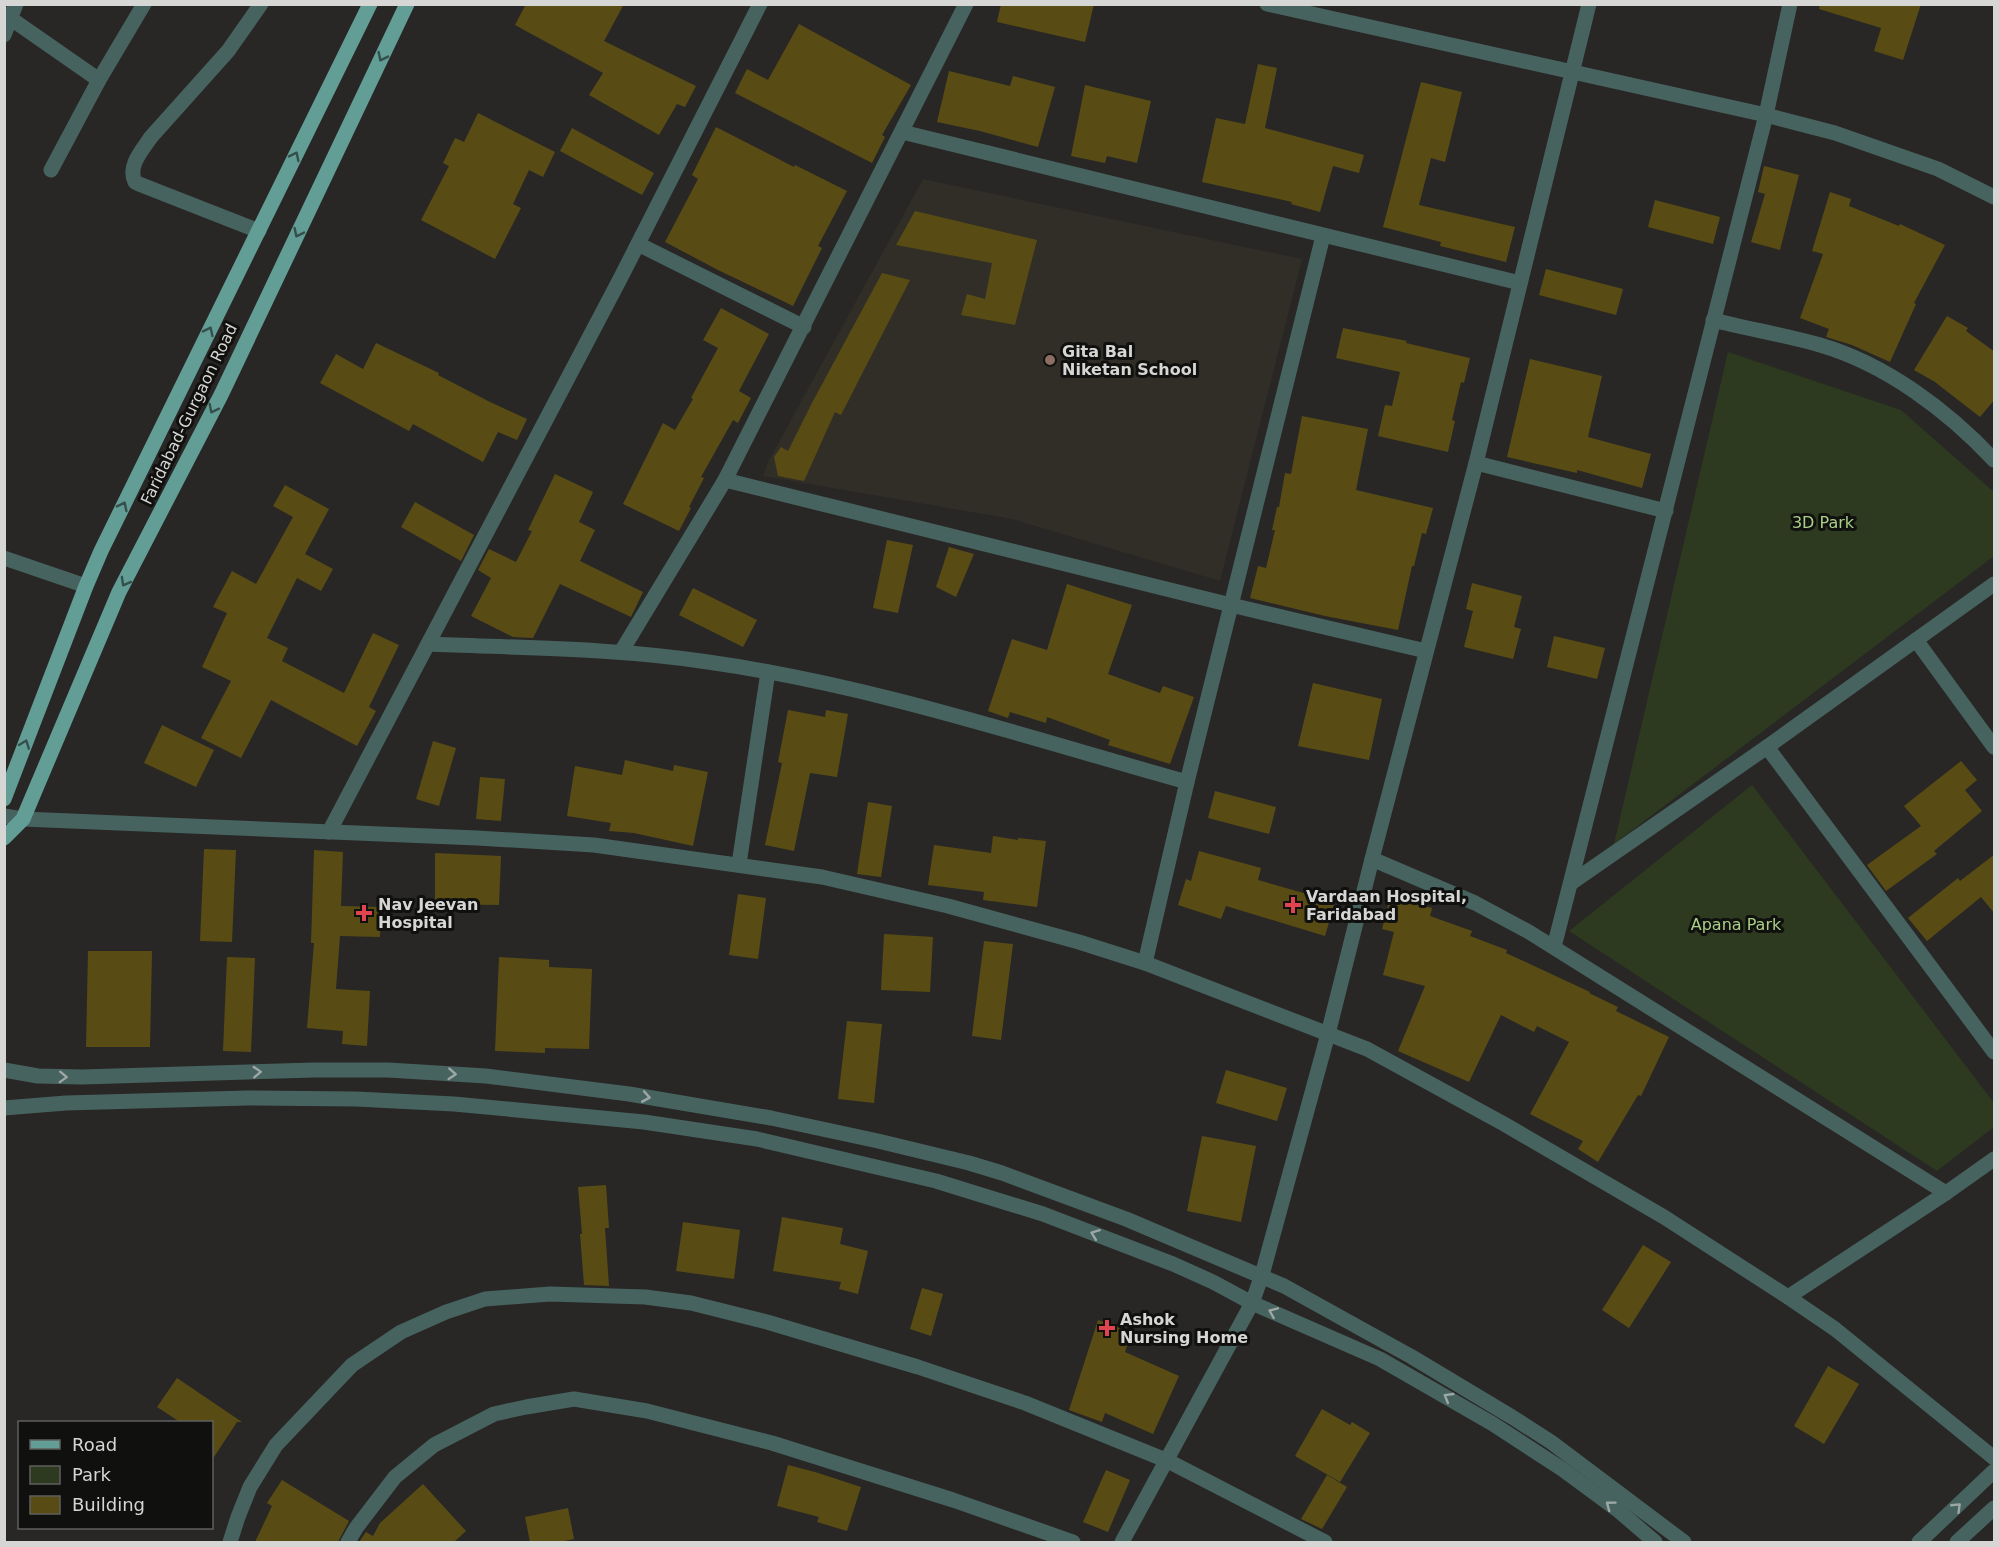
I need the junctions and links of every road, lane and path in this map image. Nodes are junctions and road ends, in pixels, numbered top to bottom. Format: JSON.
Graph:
{"nodes":[{"id":1,"x":144,"y":4,"type":"edge"},
{"id":2,"x":261,"y":4,"type":"edge"},
{"id":3,"x":370,"y":4,"type":"edge"},
{"id":4,"x":407,"y":4,"type":"edge"},
{"id":5,"x":760,"y":4,"type":"edge"},
{"id":6,"x":966,"y":4,"type":"edge"},
{"id":7,"x":1267,"y":4,"type":"edge"},
{"id":8,"x":1589,"y":4,"type":"edge"},
{"id":9,"x":1790,"y":4,"type":"edge"},
{"id":10,"x":1287,"y":7,"type":"edge"},
{"id":11,"x":10,"y":12,"type":"edge"},
{"id":12,"x":4,"y":35,"type":"edge"},
{"id":13,"x":1572,"y":73,"type":"junction"},
{"id":14,"x":99,"y":80,"type":"junction"},
{"id":15,"x":1766,"y":115,"type":"junction"},
{"id":16,"x":902,"y":132,"type":"junction"},
{"id":17,"x":51,"y":170,"type":"dead end"},
{"id":18,"x":1995,"y":197,"type":"edge"},
{"id":19,"x":259,"y":231,"type":"junction"},
{"id":20,"x":1323,"y":236,"type":"junction"},
{"id":21,"x":638,"y":244,"type":"junction"},
{"id":22,"x":1520,"y":283,"type":"junction"},
{"id":23,"x":1713,"y":320,"type":"junction"},
{"id":24,"x":804,"y":327,"type":"junction"},
{"id":25,"x":1995,"y":460,"type":"edge"},
{"id":26,"x":1476,"y":463,"type":"junction"},
{"id":27,"x":725,"y":480,"type":"junction"},
{"id":28,"x":1666,"y":511,"type":"junction"},
{"id":29,"x":4,"y":558,"type":"edge"},
{"id":30,"x":1995,"y":584,"type":"edge"},
{"id":31,"x":86,"y":586,"type":"junction"},
{"id":32,"x":1231,"y":605,"type":"junction"},
{"id":33,"x":1917,"y":640,"type":"junction"},
{"id":34,"x":428,"y":644,"type":"junction"},
{"id":35,"x":1426,"y":651,"type":"junction"},
{"id":36,"x":621,"y":652,"type":"junction"},
{"id":37,"x":768,"y":672,"type":"junction"},
{"id":38,"x":1767,"y":747,"type":"junction"},
{"id":39,"x":1995,"y":747,"type":"edge"},
{"id":40,"x":1187,"y":782,"type":"junction"},
{"id":41,"x":4,"y":799,"type":"edge"},
{"id":42,"x":4,"y":816,"type":"edge"},
{"id":43,"x":23,"y":819,"type":"junction"},
{"id":44,"x":329,"y":832,"type":"junction"},
{"id":45,"x":4,"y":838,"type":"edge"},
{"id":46,"x":1372,"y":859,"type":"junction"},
{"id":47,"x":739,"y":864,"type":"junction"},
{"id":48,"x":1571,"y":884,"type":"junction"},
{"id":49,"x":1554,"y":947,"type":"junction"},
{"id":50,"x":1145,"y":963,"type":"junction"},
{"id":51,"x":1328,"y":1034,"type":"junction"},
{"id":52,"x":1995,"y":1052,"type":"edge"},
{"id":53,"x":4,"y":1070,"type":"edge"},
{"id":54,"x":4,"y":1108,"type":"edge"},
{"id":55,"x":1995,"y":1159,"type":"edge"},
{"id":56,"x":1946,"y":1193,"type":"junction"},
{"id":57,"x":1262,"y":1275,"type":"junction"},
{"id":58,"x":1788,"y":1297,"type":"junction"},
{"id":59,"x":1252,"y":1303,"type":"junction"},
{"id":60,"x":1995,"y":1458,"type":"edge"},
{"id":61,"x":1168,"y":1461,"type":"junction"},
{"id":62,"x":1995,"y":1471,"type":"edge"},
{"id":63,"x":1995,"y":1508,"type":"edge"},
{"id":64,"x":230,"y":1542,"type":"edge"},
{"id":65,"x":348,"y":1542,"type":"edge"},
{"id":66,"x":1072,"y":1542,"type":"edge"},
{"id":67,"x":1122,"y":1542,"type":"edge"},
{"id":68,"x":1325,"y":1542,"type":"edge"},
{"id":69,"x":1655,"y":1542,"type":"edge"},
{"id":70,"x":1684,"y":1542,"type":"edge"},
{"id":71,"x":1919,"y":1542,"type":"edge"},
{"id":72,"x":1957,"y":1542,"type":"edge"}],
"edges":[{"from":1,"to":14,"type":"street"},
{"from":2,"to":19,"type":"street"},
{"from":19,"to":3,"type":"main road","name":"Faridabad-Gurgaon Road","one_way":true},
{"from":4,"to":43,"type":"main road","name":"Faridabad-Gurgaon Road","one_way":true},
{"from":5,"to":21,"type":"street"},
{"from":6,"to":16,"type":"street"},
{"from":7,"to":10,"type":"street"},
{"from":8,"to":13,"type":"street"},
{"from":9,"to":15,"type":"street"},
{"from":10,"to":13,"type":"street"},
{"from":11,"to":12,"type":"street"},
{"from":11,"to":14,"type":"street"},
{"from":13,"to":15,"type":"street"},
{"from":13,"to":22,"type":"street"},
{"from":14,"to":17,"type":"street"},
{"from":15,"to":18,"type":"street"},
{"from":15,"to":23,"type":"street"},
{"from":16,"to":20,"type":"street"},
{"from":16,"to":24,"type":"street"},
{"from":31,"to":19,"type":"main road","name":"Faridabad-Gurgaon Road","one_way":true},
{"from":20,"to":22,"type":"street"},
{"from":20,"to":32,"type":"street"},
{"from":21,"to":24,"type":"street"},
{"from":21,"to":34,"type":"street"},
{"from":22,"to":26,"type":"street"},
{"from":23,"to":25,"type":"street"},
{"from":23,"to":28,"type":"street"},
{"from":24,"to":27,"type":"street"},
{"from":26,"to":28,"type":"street"},
{"from":26,"to":35,"type":"street"},
{"from":27,"to":32,"type":"street"},
{"from":27,"to":36,"type":"street"},
{"from":28,"to":48,"type":"street"},
{"from":29,"to":31,"type":"street"},
{"from":30,"to":33,"type":"street"},
{"from":41,"to":31,"type":"main road","name":"Faridabad-Gurgaon Road","one_way":true},
{"from":32,"to":35,"type":"street"},
{"from":32,"to":40,"type":"street"},
{"from":33,"to":38,"type":"street"},
{"from":33,"to":39,"type":"street"},
{"from":34,"to":36,"type":"street"},
{"from":34,"to":44,"type":"street"},
{"from":35,"to":46,"type":"street"},
{"from":36,"to":37,"type":"street"},
{"from":37,"to":40,"type":"street"},
{"from":37,"to":47,"type":"street"},
{"from":38,"to":48,"type":"street"},
{"from":38,"to":52,"type":"street"},
{"from":40,"to":50,"type":"street"},
{"from":42,"to":43,"type":"street"},
{"from":43,"to":44,"type":"street"},
{"from":43,"to":45,"type":"main road","name":"Faridabad-Gurgaon Road"},
{"from":44,"to":47,"type":"street"},
{"from":46,"to":49,"type":"street"},
{"from":46,"to":51,"type":"street"},
{"from":47,"to":50,"type":"street"},
{"from":48,"to":49,"type":"street"},
{"from":49,"to":56,"type":"street"},
{"from":50,"to":51,"type":"street"},
{"from":51,"to":57,"type":"street"},
{"from":51,"to":58,"type":"street"},
{"from":53,"to":57,"type":"street","one_way":true},
{"from":59,"to":54,"type":"street","one_way":true},
{"from":55,"to":56,"type":"street"},
{"from":56,"to":58,"type":"street"},
{"from":57,"to":59,"type":"street"},
{"from":57,"to":70,"type":"street"},
{"from":58,"to":60,"type":"street"},
{"from":59,"to":61,"type":"street"},
{"from":69,"to":59,"type":"street","one_way":true},
{"from":61,"to":64,"type":"street"},
{"from":61,"to":67,"type":"street"},
{"from":61,"to":68,"type":"street"},
{"from":71,"to":62,"type":"street","one_way":true},
{"from":63,"to":72,"type":"street"},
{"from":65,"to":66,"type":"street"}]}
